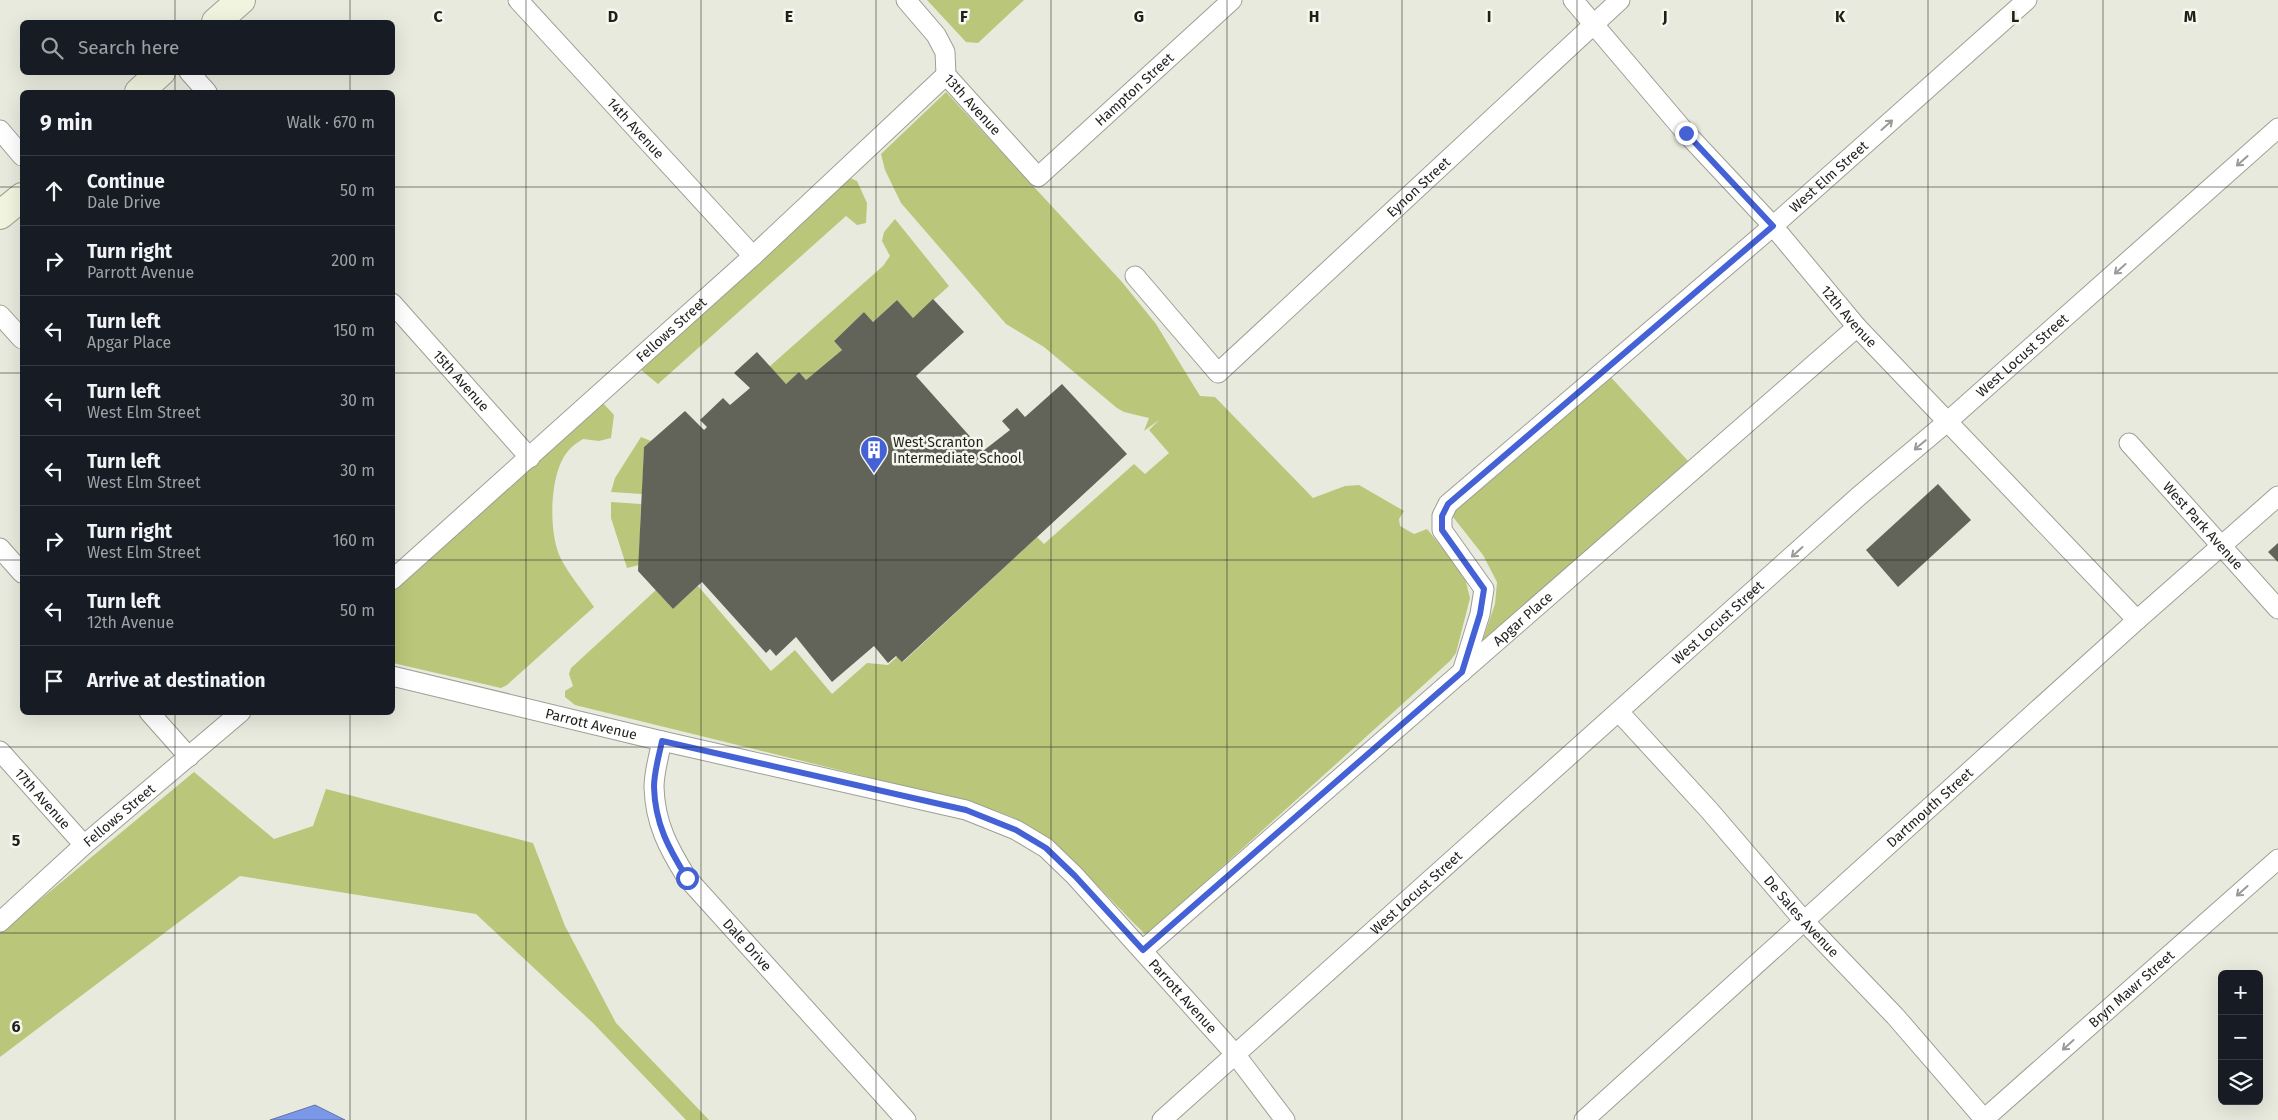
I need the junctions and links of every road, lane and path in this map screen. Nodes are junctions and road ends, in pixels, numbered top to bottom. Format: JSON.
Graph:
{"nodes":[{"id":1,"x":241,"y":0,"type":"edge"},
{"id":2,"x":518,"y":0,"type":"edge"},
{"id":3,"x":906,"y":0,"type":"edge"},
{"id":4,"x":1232,"y":0,"type":"edge"},
{"id":5,"x":1573,"y":0,"type":"edge"},
{"id":6,"x":1620,"y":0,"type":"edge"},
{"id":7,"x":2028,"y":0,"type":"edge"},
{"id":8,"x":218,"y":20,"type":"edge"},
{"id":9,"x":1593,"y":23,"type":"junction"},
{"id":10,"x":158,"y":75,"type":"edge"},
{"id":11,"x":192,"y":75,"type":"edge"},
{"id":12,"x":946,"y":75,"type":"junction"},
{"id":13,"x":141,"y":90,"type":"edge"},
{"id":14,"x":204,"y":90,"type":"edge"},
{"id":15,"x":2278,"y":128,"type":"edge"},
{"id":16,"x":0,"y":130,"type":"edge"},
{"id":17,"x":20,"y":154,"type":"edge"},
{"id":18,"x":1038,"y":177,"type":"joint"},
{"id":19,"x":20,"y":199,"type":"edge"},
{"id":20,"x":0,"y":215,"type":"edge"},
{"id":21,"x":1773,"y":226,"type":"junction"},
{"id":22,"x":753,"y":256,"type":"junction"},
{"id":23,"x":1135,"y":276,"type":"dead end"},
{"id":24,"x":395,"y":306,"type":"edge"},
{"id":25,"x":0,"y":315,"type":"edge"},
{"id":26,"x":1856,"y":327,"type":"junction"},
{"id":27,"x":20,"y":337,"type":"edge"},
{"id":28,"x":1947,"y":422,"type":"junction"},
{"id":29,"x":2129,"y":443,"type":"dead end"},
{"id":30,"x":530,"y":458,"type":"junction"},
{"id":31,"x":2278,"y":496,"type":"edge"},
{"id":32,"x":2222,"y":547,"type":"junction"},
{"id":33,"x":0,"y":548,"type":"edge"},
{"id":34,"x":20,"y":571,"type":"edge"},
{"id":35,"x":395,"y":577,"type":"edge"},
{"id":36,"x":2278,"y":608,"type":"edge"},
{"id":37,"x":2137,"y":620,"type":"junction"},
{"id":38,"x":1462,"y":672,"type":"junction"},
{"id":39,"x":395,"y":677,"type":"edge"},
{"id":40,"x":1619,"y":712,"type":"junction"},
{"id":41,"x":152,"y":715,"type":"edge"},
{"id":42,"x":238,"y":715,"type":"edge"},
{"id":43,"x":662,"y":741,"type":"junction"},
{"id":44,"x":0,"y":752,"type":"edge"},
{"id":45,"x":189,"y":757,"type":"junction"},
{"id":46,"x":84,"y":845,"type":"junction"},
{"id":47,"x":2278,"y":859,"type":"edge"},
{"id":48,"x":1804,"y":921,"type":"junction"},
{"id":49,"x":0,"y":922,"type":"edge"},
{"id":50,"x":1143,"y":950,"type":"junction"},
{"id":51,"x":1236,"y":1054,"type":"junction"},
{"id":52,"x":906,"y":1120,"type":"edge"},
{"id":53,"x":1162,"y":1120,"type":"edge"},
{"id":54,"x":1285,"y":1120,"type":"edge"},
{"id":55,"x":1584,"y":1120,"type":"edge"},
{"id":56,"x":1984,"y":1120,"type":"edge"}],
"edges":[{"from":1,"to":8,"type":"street"},
{"from":2,"to":22,"type":"street","name":"14th Avenue"},
{"from":3,"to":12,"type":"street","name":"13th Avenue"},
{"from":4,"to":18,"type":"street","name":"Hampton Street"},
{"from":5,"to":9,"type":"street","name":"12th Avenue"},
{"from":6,"to":9,"type":"street","name":"Eynon Street"},
{"from":21,"to":7,"type":"street","name":"West Elm Street","one_way":true},
{"from":9,"to":21,"type":"street","name":"12th Avenue"},
{"from":9,"to":23,"type":"street","name":"Eynon Street"},
{"from":10,"to":13,"type":"street"},
{"from":11,"to":14,"type":"street"},
{"from":12,"to":18,"type":"street","name":"13th Avenue"},
{"from":12,"to":22,"type":"street","name":"Fellows Street"},
{"from":15,"to":28,"type":"street","name":"West Locust Street","one_way":true},
{"from":16,"to":17,"type":"street"},
{"from":19,"to":20,"type":"street"},
{"from":21,"to":26,"type":"street","name":"12th Avenue"},
{"from":21,"to":38,"type":"street","name":"West Elm Street"},
{"from":22,"to":30,"type":"street","name":"Fellows Street"},
{"from":24,"to":30,"type":"street","name":"15th Avenue"},
{"from":25,"to":27,"type":"street"},
{"from":26,"to":28,"type":"street","name":"12th Avenue"},
{"from":26,"to":38,"type":"street","name":"Apgar Place"},
{"from":28,"to":37,"type":"street","name":"12th Avenue"},
{"from":28,"to":40,"type":"street","name":"West Locust Street","one_way":true},
{"from":29,"to":32,"type":"street","name":"West Park Avenue"},
{"from":30,"to":35,"type":"street","name":"Fellows Street"},
{"from":31,"to":32,"type":"street","name":"Dartmouth Street"},
{"from":32,"to":36,"type":"street","name":"West Park Avenue"},
{"from":32,"to":37,"type":"street","name":"Dartmouth Street"},
{"from":33,"to":34,"type":"street"},
{"from":37,"to":48,"type":"street","name":"Dartmouth Street"},
{"from":38,"to":50,"type":"street","name":"Apgar Place"},
{"from":39,"to":43,"type":"street","name":"Parrott Avenue"},
{"from":40,"to":48,"type":"street","name":"De Sales Avenue"},
{"from":40,"to":51,"type":"street","name":"West Locust Street"},
{"from":41,"to":45,"type":"street"},
{"from":42,"to":45,"type":"street","name":"Fellows Street"},
{"from":43,"to":50,"type":"street","name":"Parrott Avenue"},
{"from":43,"to":52,"type":"street","name":"Dale Drive"},
{"from":44,"to":46,"type":"street","name":"17th Avenue"},
{"from":45,"to":46,"type":"street","name":"Fellows Street"},
{"from":46,"to":49,"type":"street","name":"Fellows Street"},
{"from":47,"to":56,"type":"street","name":"Bryn Mawr Street","one_way":true},
{"from":48,"to":55,"type":"street","name":"Dartmouth Street"},
{"from":48,"to":56,"type":"street","name":"De Sales Avenue"},
{"from":50,"to":51,"type":"street","name":"Parrott Avenue"},
{"from":51,"to":53,"type":"street","name":"West Locust Street"},
{"from":51,"to":54,"type":"street","name":"Parrott Avenue"}]}
